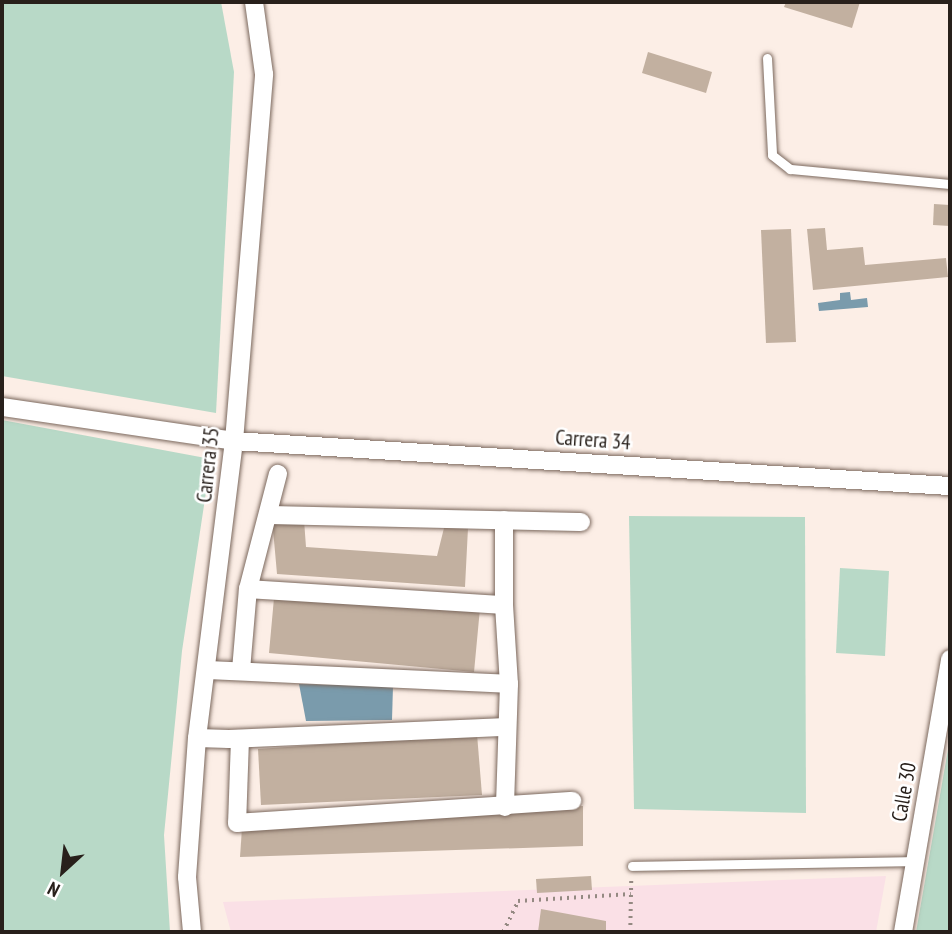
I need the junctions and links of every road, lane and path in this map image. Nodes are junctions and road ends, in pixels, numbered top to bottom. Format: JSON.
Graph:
{"nodes":[{"id":1,"x":254,"y":2,"type":"edge"},
{"id":2,"x":766,"y":58,"type":"dead end"},
{"id":3,"x":950,"y":184,"type":"edge"},
{"id":4,"x":2,"y":407,"type":"edge"},
{"id":5,"x":234,"y":441,"type":"junction"},
{"id":6,"x":278,"y":474,"type":"dead end"},
{"id":7,"x":950,"y":486,"type":"edge"},
{"id":8,"x":268,"y":515,"type":"junction"},
{"id":9,"x":505,"y":520,"type":"junction"},
{"id":10,"x":581,"y":522,"type":"dead end"},
{"id":11,"x":248,"y":589,"type":"junction"},
{"id":12,"x":504,"y":605,"type":"junction"},
{"id":13,"x":950,"y":659,"type":"edge"},
{"id":14,"x":206,"y":670,"type":"junction"},
{"id":15,"x":241,"y":670,"type":"junction"},
{"id":16,"x":509,"y":684,"type":"junction"},
{"id":17,"x":507,"y":727,"type":"junction"},
{"id":18,"x":197,"y":738,"type":"junction"},
{"id":19,"x":240,"y":739,"type":"junction"},
{"id":20,"x":572,"y":800,"type":"dead end"},
{"id":21,"x":505,"y":807,"type":"junction"},
{"id":22,"x":915,"y":861,"type":"junction"},
{"id":23,"x":632,"y":866,"type":"joint"},
{"id":24,"x":631,"y":894,"type":"junction"},
{"id":25,"x":192,"y":932,"type":"edge"},
{"id":26,"x":503,"y":932,"type":"edge"},
{"id":27,"x":630,"y":932,"type":"edge"},
{"id":28,"x":903,"y":932,"type":"edge"}],
"edges":[{"from":1,"to":5,"type":"street","name":"Carrera 35"},
{"from":2,"to":3,"type":"lane"},
{"from":4,"to":5,"type":"street","name":"Carrera 34"},
{"from":5,"to":7,"type":"street","name":"Carrera 34"},
{"from":5,"to":14,"type":"street","name":"Carrera 35"},
{"from":6,"to":8,"type":"street"},
{"from":8,"to":9,"type":"street"},
{"from":8,"to":11,"type":"street"},
{"from":9,"to":10,"type":"street"},
{"from":9,"to":12,"type":"street"},
{"from":11,"to":12,"type":"street"},
{"from":11,"to":15,"type":"street"},
{"from":12,"to":16,"type":"street"},
{"from":13,"to":22,"type":"street","name":"Calle 30"},
{"from":14,"to":15,"type":"street"},
{"from":14,"to":18,"type":"street","name":"Carrera 35"},
{"from":15,"to":16,"type":"street"},
{"from":16,"to":17,"type":"street"},
{"from":17,"to":19,"type":"street"},
{"from":17,"to":21,"type":"street"},
{"from":18,"to":19,"type":"street"},
{"from":18,"to":25,"type":"street","name":"Carrera 35"},
{"from":19,"to":21,"type":"street"},
{"from":20,"to":21,"type":"street"},
{"from":22,"to":23,"type":"lane"},
{"from":22,"to":28,"type":"street","name":"Calle 30"},
{"from":23,"to":24,"type":"path"},
{"from":24,"to":26,"type":"path"},
{"from":24,"to":27,"type":"path"}]}
